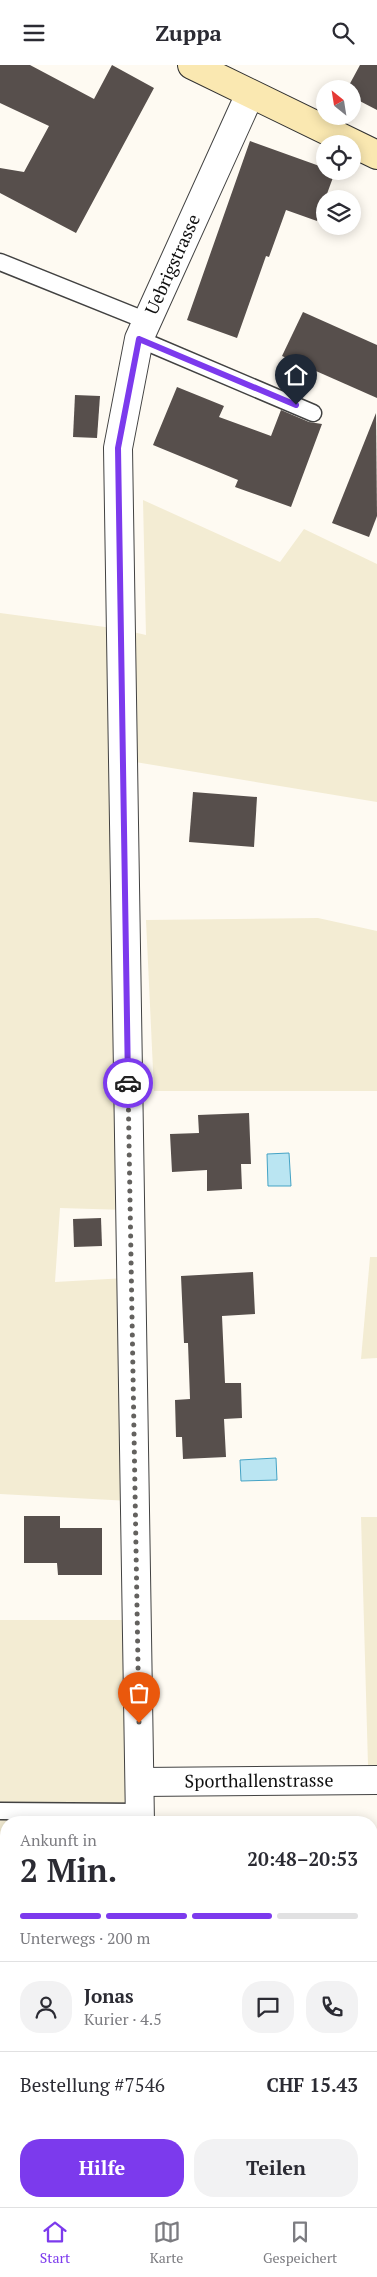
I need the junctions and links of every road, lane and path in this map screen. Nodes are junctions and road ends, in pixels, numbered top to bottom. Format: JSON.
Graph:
{"nodes":[{"id":1,"x":192,"y":65,"type":"edge"},
{"id":2,"x":250,"y":94,"type":"junction"},
{"id":3,"x":377,"y":155,"type":"edge"},
{"id":4,"x":0,"y":262,"type":"edge"},
{"id":5,"x":143,"y":330,"type":"junction"},
{"id":6,"x":314,"y":413,"type":"dead end"},
{"id":7,"x":377,"y":1779,"type":"edge"},
{"id":8,"x":140,"y":1782,"type":"junction"},
{"id":9,"x":0,"y":1811,"type":"edge"},
{"id":10,"x":117,"y":1816,"type":"edge"},
{"id":11,"x":140,"y":1816,"type":"edge"}],
"edges":[{"from":1,"to":2,"type":"main road"},
{"from":2,"to":3,"type":"main road"},
{"from":2,"to":5,"type":"street","name":"Uebrigstrasse"},
{"from":4,"to":5,"type":"lane"},
{"from":5,"to":6,"type":"lane"},
{"from":5,"to":8,"type":"street","name":"Uebrigstrasse"},
{"from":7,"to":8,"type":"street","name":"Sporthallenstrasse"},
{"from":8,"to":11,"type":"street","name":"Uebrigstrasse"},
{"from":9,"to":10,"type":"lane"}]}
